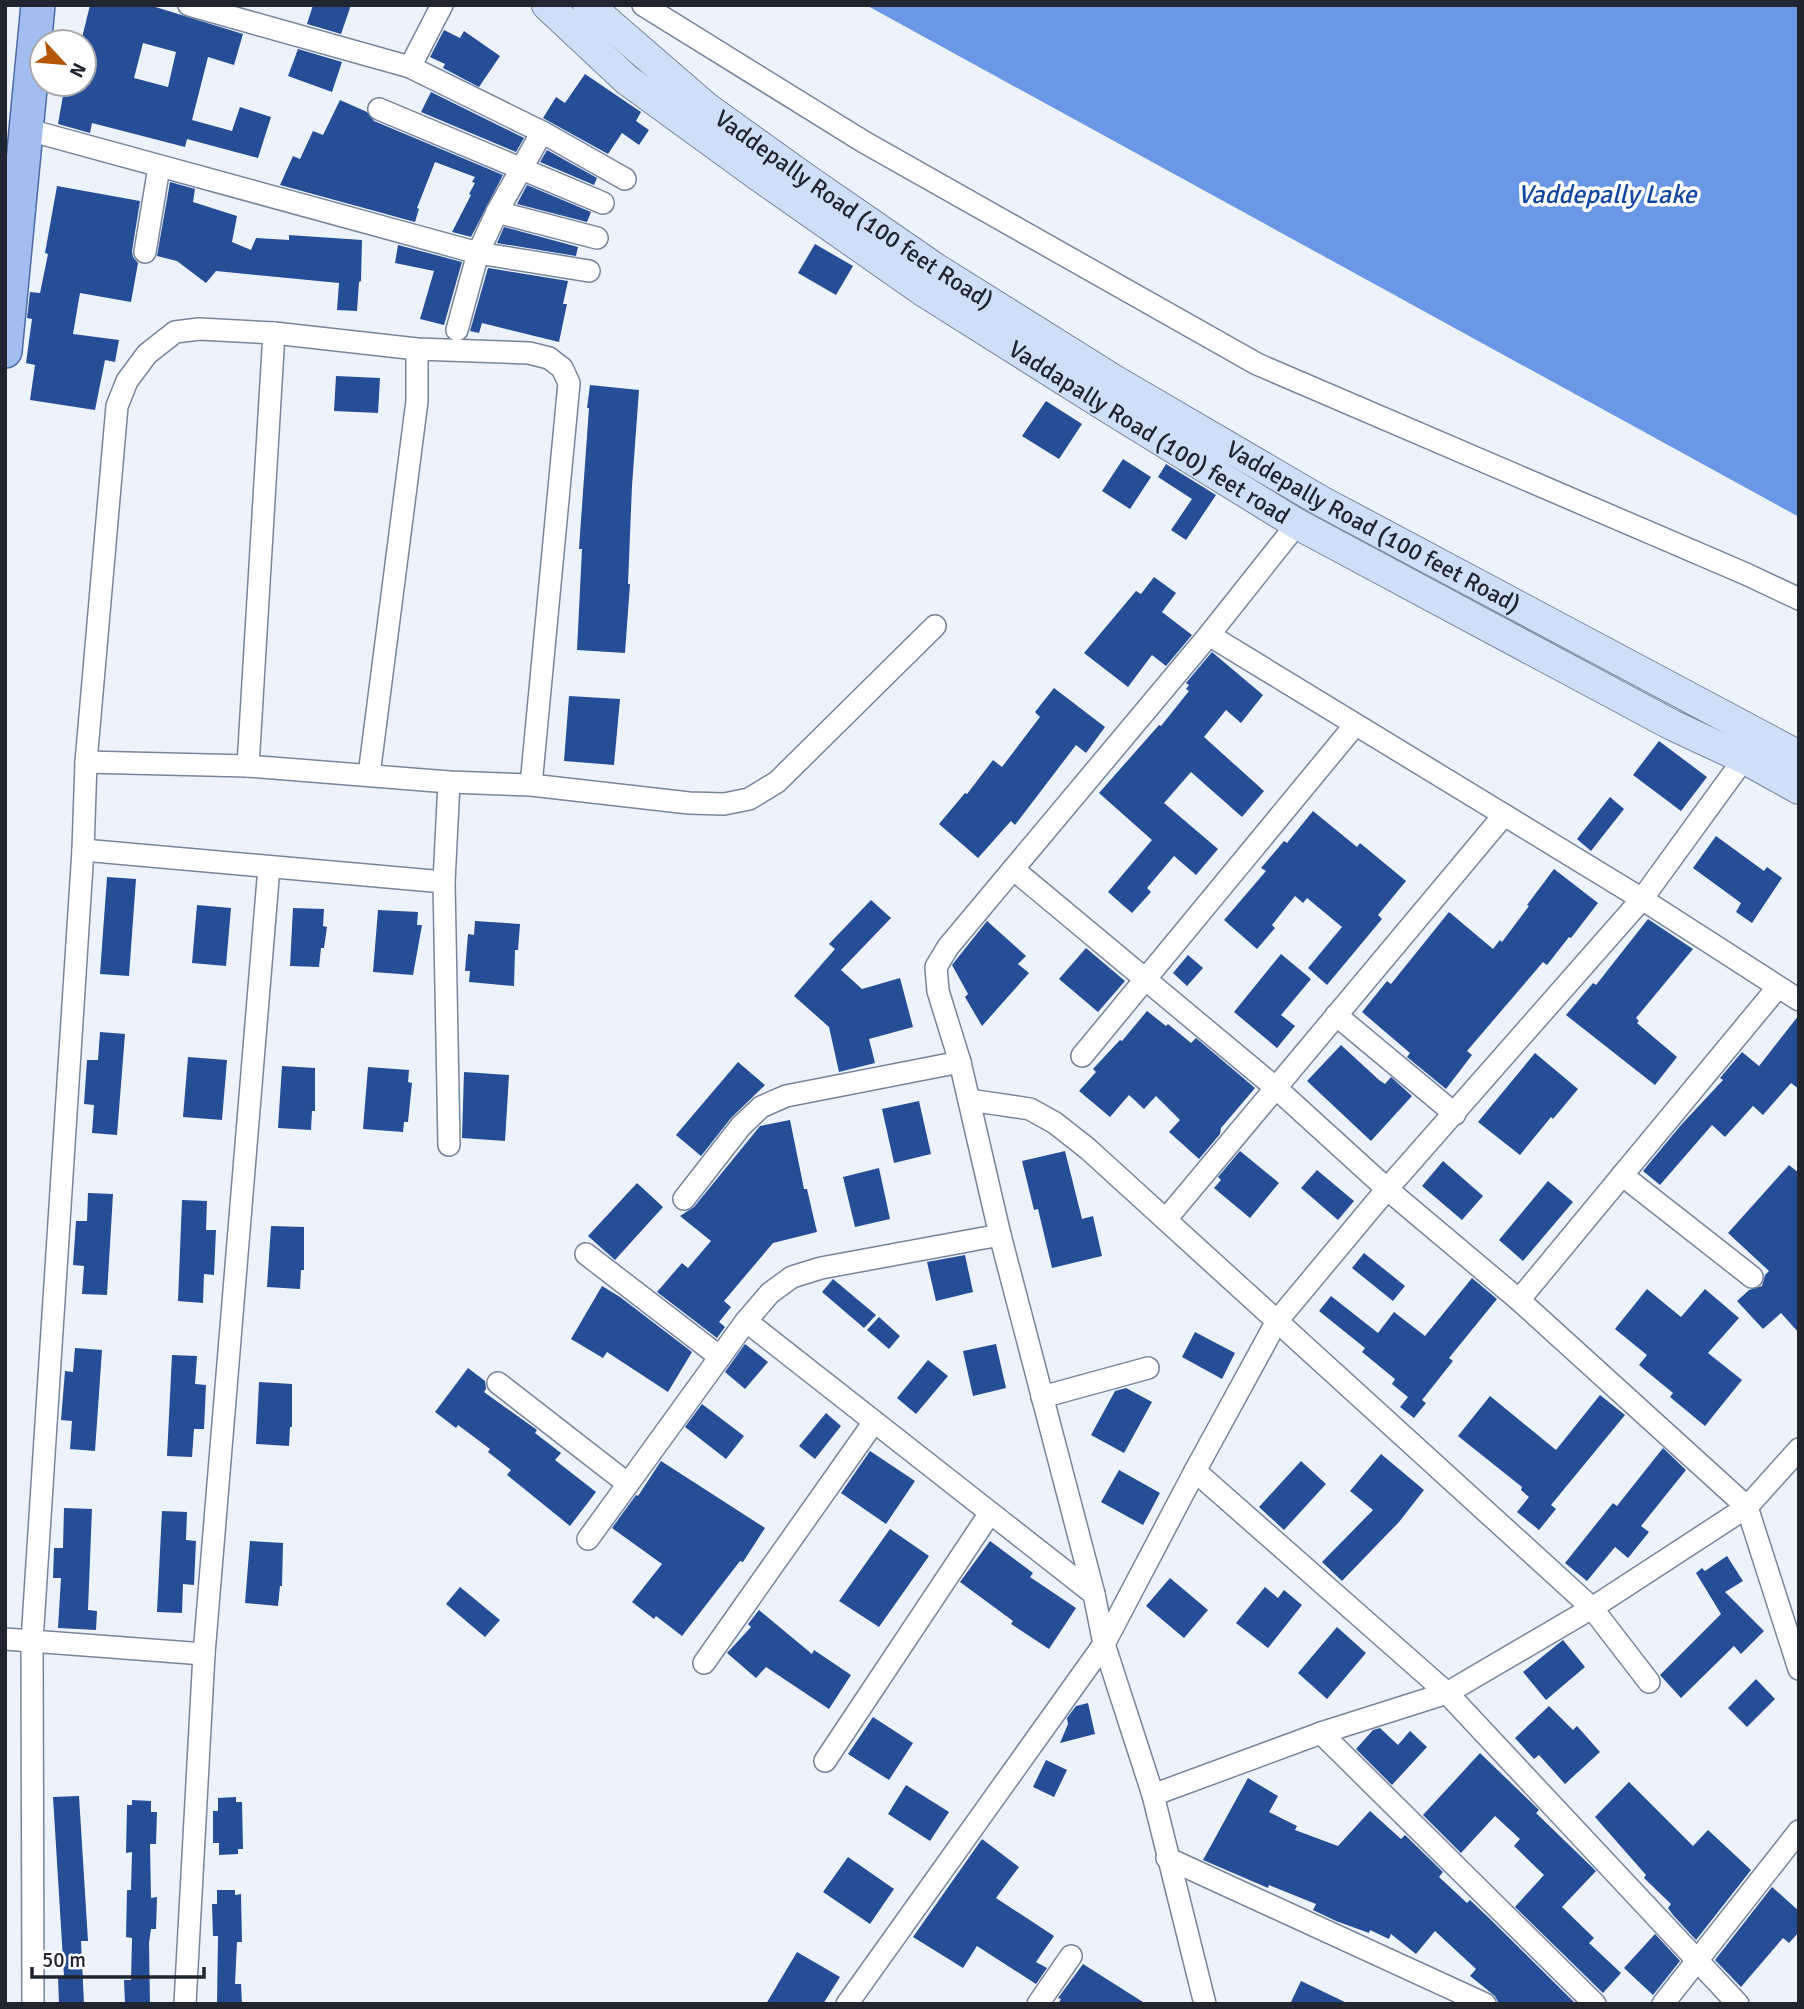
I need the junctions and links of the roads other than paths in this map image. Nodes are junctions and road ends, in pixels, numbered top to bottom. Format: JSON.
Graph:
{"nodes":[{"id":1,"x":38,"y":5,"type":"edge"},
{"id":2,"x":189,"y":5,"type":"edge"},
{"id":3,"x":442,"y":5,"type":"edge"},
{"id":4,"x":547,"y":5,"type":"edge"},
{"id":5,"x":588,"y":5,"type":"edge"},
{"id":6,"x":643,"y":5,"type":"edge"},
{"id":7,"x":411,"y":67,"type":"junction"},
{"id":8,"x":379,"y":109,"type":"dead end"},
{"id":9,"x":26,"y":129,"type":"junction"},
{"id":10,"x":542,"y":132,"type":"junction"},
{"id":11,"x":159,"y":167,"type":"junction"},
{"id":12,"x":523,"y":169,"type":"junction"},
{"id":13,"x":625,"y":179,"type":"dead end"},
{"id":14,"x":603,"y":203,"type":"dead end"},
{"id":15,"x":497,"y":212,"type":"junction"},
{"id":16,"x":597,"y":238,"type":"dead end"},
{"id":17,"x":145,"y":252,"type":"dead end"},
{"id":18,"x":478,"y":253,"type":"junction"},
{"id":19,"x":589,"y":271,"type":"dead end"},
{"id":20,"x":457,"y":330,"type":"dead end"},
{"id":21,"x":274,"y":333,"type":"junction"},
{"id":22,"x":417,"y":349,"type":"junction"},
{"id":23,"x":5,"y":351,"type":"edge"},
{"id":24,"x":1297,"y":524,"type":"junction"},
{"id":25,"x":1799,"y":599,"type":"edge"},
{"id":26,"x":935,"y":626,"type":"dead end"},
{"id":27,"x":1209,"y":635,"type":"junction"},
{"id":28,"x":1356,"y":725,"type":"junction"},
{"id":29,"x":1752,"y":747,"type":"junction"},
{"id":30,"x":1799,"y":756,"type":"edge"},
{"id":31,"x":86,"y":762,"type":"junction"},
{"id":32,"x":248,"y":766,"type":"junction"},
{"id":33,"x":369,"y":775,"type":"junction"},
{"id":34,"x":449,"y":782,"type":"junction"},
{"id":35,"x":531,"y":785,"type":"junction"},
{"id":36,"x":1799,"y":789,"type":"edge"},
{"id":37,"x":1504,"y":815,"type":"junction"},
{"id":38,"x":83,"y":850,"type":"junction"},
{"id":39,"x":269,"y":867,"type":"junction"},
{"id":40,"x":1013,"y":869,"type":"junction"},
{"id":41,"x":444,"y":882,"type":"junction"},
{"id":42,"x":1642,"y":899,"type":"junction"},
{"id":43,"x":1145,"y":979,"type":"junction"},
{"id":44,"x":1778,"y":987,"type":"junction"},
{"id":45,"x":1799,"y":1000,"type":"edge"},
{"id":46,"x":1336,"y":1014,"type":"junction"},
{"id":47,"x":1082,"y":1056,"type":"dead end"},
{"id":48,"x":960,"y":1062,"type":"junction"},
{"id":49,"x":1276,"y":1088,"type":"junction"},
{"id":50,"x":969,"y":1100,"type":"junction"},
{"id":51,"x":1455,"y":1114,"type":"junction"},
{"id":52,"x":449,"y":1145,"type":"dead end"},
{"id":53,"x":1622,"y":1175,"type":"junction"},
{"id":54,"x":1387,"y":1189,"type":"junction"},
{"id":55,"x":684,"y":1199,"type":"dead end"},
{"id":56,"x":1167,"y":1219,"type":"junction"},
{"id":57,"x":1000,"y":1235,"type":"junction"},
{"id":58,"x":586,"y":1254,"type":"dead end"},
{"id":59,"x":1752,"y":1277,"type":"dead end"},
{"id":60,"x":1519,"y":1300,"type":"junction"},
{"id":61,"x":746,"y":1321,"type":"junction"},
{"id":62,"x":1277,"y":1321,"type":"junction"},
{"id":63,"x":720,"y":1357,"type":"junction"},
{"id":64,"x":1148,"y":1368,"type":"dead end"},
{"id":65,"x":498,"y":1383,"type":"dead end"},
{"id":66,"x":1042,"y":1397,"type":"junction"},
{"id":67,"x":874,"y":1422,"type":"junction"},
{"id":68,"x":1799,"y":1449,"type":"edge"},
{"id":69,"x":1195,"y":1471,"type":"junction"},
{"id":70,"x":628,"y":1483,"type":"junction"},
{"id":71,"x":1747,"y":1507,"type":"junction"},
{"id":72,"x":990,"y":1513,"type":"junction"},
{"id":73,"x":588,"y":1539,"type":"dead end"},
{"id":74,"x":1094,"y":1594,"type":"junction"},
{"id":75,"x":1592,"y":1608,"type":"junction"},
{"id":76,"x":5,"y":1639,"type":"edge"},
{"id":77,"x":32,"y":1641,"type":"junction"},
{"id":78,"x":1104,"y":1644,"type":"junction"},
{"id":79,"x":204,"y":1654,"type":"junction"},
{"id":80,"x":704,"y":1663,"type":"dead end"},
{"id":81,"x":1799,"y":1669,"type":"edge"},
{"id":82,"x":1649,"y":1682,"type":"dead end"},
{"id":83,"x":1447,"y":1693,"type":"junction"},
{"id":84,"x":1321,"y":1733,"type":"junction"},
{"id":85,"x":825,"y":1761,"type":"dead end"},
{"id":86,"x":1153,"y":1795,"type":"junction"},
{"id":87,"x":1799,"y":1831,"type":"edge"},
{"id":88,"x":1167,"y":1858,"type":"junction"},
{"id":89,"x":1071,"y":1956,"type":"dead end"},
{"id":90,"x":1698,"y":1960,"type":"junction"},
{"id":91,"x":33,"y":2004,"type":"edge"},
{"id":92,"x":185,"y":2004,"type":"edge"},
{"id":93,"x":847,"y":2004,"type":"edge"},
{"id":94,"x":1038,"y":2004,"type":"edge"},
{"id":95,"x":1205,"y":2004,"type":"edge"},
{"id":96,"x":1485,"y":2004,"type":"edge"},
{"id":97,"x":1595,"y":2004,"type":"edge"},
{"id":98,"x":1663,"y":2004,"type":"edge"},
{"id":99,"x":1738,"y":2004,"type":"edge"}],
"edges":[{"from":1,"to":9,"type":"main road"},
{"from":2,"to":7,"type":"street"},
{"from":3,"to":7,"type":"street"},
{"from":4,"to":24,"type":"main road","name":"Vaddapally Road (100) feet road"},
{"from":5,"to":29,"type":"main road","name":"Vaddepally Road (100 feet Road)"},
{"from":6,"to":25,"type":"street"},
{"from":7,"to":10,"type":"street"},
{"from":8,"to":12,"type":"street"},
{"from":9,"to":11,"type":"street"},
{"from":9,"to":23,"type":"main road"},
{"from":10,"to":12,"type":"street"},
{"from":10,"to":13,"type":"street"},
{"from":11,"to":17,"type":"street"},
{"from":11,"to":18,"type":"street"},
{"from":12,"to":14,"type":"street"},
{"from":12,"to":15,"type":"street"},
{"from":15,"to":16,"type":"street"},
{"from":15,"to":18,"type":"street"},
{"from":18,"to":19,"type":"street"},
{"from":18,"to":20,"type":"street"},
{"from":21,"to":22,"type":"street"},
{"from":21,"to":31,"type":"street"},
{"from":21,"to":32,"type":"street"},
{"from":22,"to":33,"type":"street"},
{"from":22,"to":35,"type":"street"},
{"from":24,"to":27,"type":"street"},
{"from":24,"to":29,"type":"main road","name":"Vaddapally Road (100) feet road"},
{"from":26,"to":35,"type":"street"},
{"from":27,"to":28,"type":"street"},
{"from":27,"to":40,"type":"street"},
{"from":28,"to":37,"type":"street"},
{"from":28,"to":43,"type":"street"},
{"from":29,"to":30,"type":"main road","name":"Vaddepally Road (100 feet Road)"},
{"from":29,"to":36,"type":"main road","name":"Vaddapally Road (100) feet road"},
{"from":29,"to":42,"type":"street"},
{"from":31,"to":32,"type":"street"},
{"from":31,"to":38,"type":"street"},
{"from":32,"to":33,"type":"street"},
{"from":33,"to":34,"type":"street"},
{"from":34,"to":35,"type":"street"},
{"from":34,"to":41,"type":"street"},
{"from":37,"to":42,"type":"street"},
{"from":37,"to":46,"type":"street"},
{"from":38,"to":39,"type":"street"},
{"from":38,"to":77,"type":"street"},
{"from":39,"to":41,"type":"street"},
{"from":39,"to":79,"type":"street"},
{"from":40,"to":43,"type":"street"},
{"from":40,"to":48,"type":"street"},
{"from":41,"to":52,"type":"street"},
{"from":42,"to":44,"type":"street"},
{"from":42,"to":51,"type":"street"},
{"from":43,"to":47,"type":"street"},
{"from":43,"to":49,"type":"street"},
{"from":44,"to":45,"type":"street"},
{"from":44,"to":53,"type":"street"},
{"from":46,"to":49,"type":"street"},
{"from":46,"to":51,"type":"street"},
{"from":48,"to":50,"type":"street"},
{"from":48,"to":55,"type":"street"},
{"from":49,"to":54,"type":"street"},
{"from":49,"to":56,"type":"street"},
{"from":50,"to":56,"type":"street"},
{"from":50,"to":57,"type":"street"},
{"from":51,"to":54,"type":"street"},
{"from":53,"to":59,"type":"street"},
{"from":53,"to":60,"type":"street"},
{"from":54,"to":60,"type":"street"},
{"from":54,"to":62,"type":"street"},
{"from":56,"to":62,"type":"street"},
{"from":57,"to":61,"type":"street"},
{"from":57,"to":66,"type":"street"},
{"from":58,"to":63,"type":"street"},
{"from":60,"to":71,"type":"street"},
{"from":61,"to":63,"type":"street"},
{"from":61,"to":67,"type":"street"},
{"from":62,"to":69,"type":"street"},
{"from":62,"to":75,"type":"street"},
{"from":63,"to":70,"type":"street"},
{"from":64,"to":66,"type":"street"},
{"from":65,"to":70,"type":"street"},
{"from":66,"to":74,"type":"street"},
{"from":67,"to":72,"type":"street"},
{"from":67,"to":80,"type":"street"},
{"from":68,"to":71,"type":"street"},
{"from":69,"to":78,"type":"street"},
{"from":69,"to":83,"type":"street"},
{"from":70,"to":73,"type":"street"},
{"from":71,"to":75,"type":"street"},
{"from":71,"to":81,"type":"street"},
{"from":72,"to":74,"type":"street"},
{"from":72,"to":85,"type":"street"},
{"from":74,"to":78,"type":"street"},
{"from":75,"to":82,"type":"street"},
{"from":75,"to":83,"type":"street"},
{"from":76,"to":77,"type":"street"},
{"from":77,"to":79,"type":"street"},
{"from":77,"to":91,"type":"street"},
{"from":78,"to":86,"type":"street"},
{"from":78,"to":93,"type":"street"},
{"from":79,"to":92,"type":"street"},
{"from":83,"to":84,"type":"street"},
{"from":83,"to":90,"type":"street"},
{"from":84,"to":86,"type":"street"},
{"from":84,"to":97,"type":"street"},
{"from":86,"to":88,"type":"street"},
{"from":87,"to":90,"type":"street"},
{"from":88,"to":95,"type":"street"},
{"from":88,"to":96,"type":"street"},
{"from":89,"to":94,"type":"street"},
{"from":90,"to":98,"type":"street"},
{"from":90,"to":99,"type":"street"}]}
